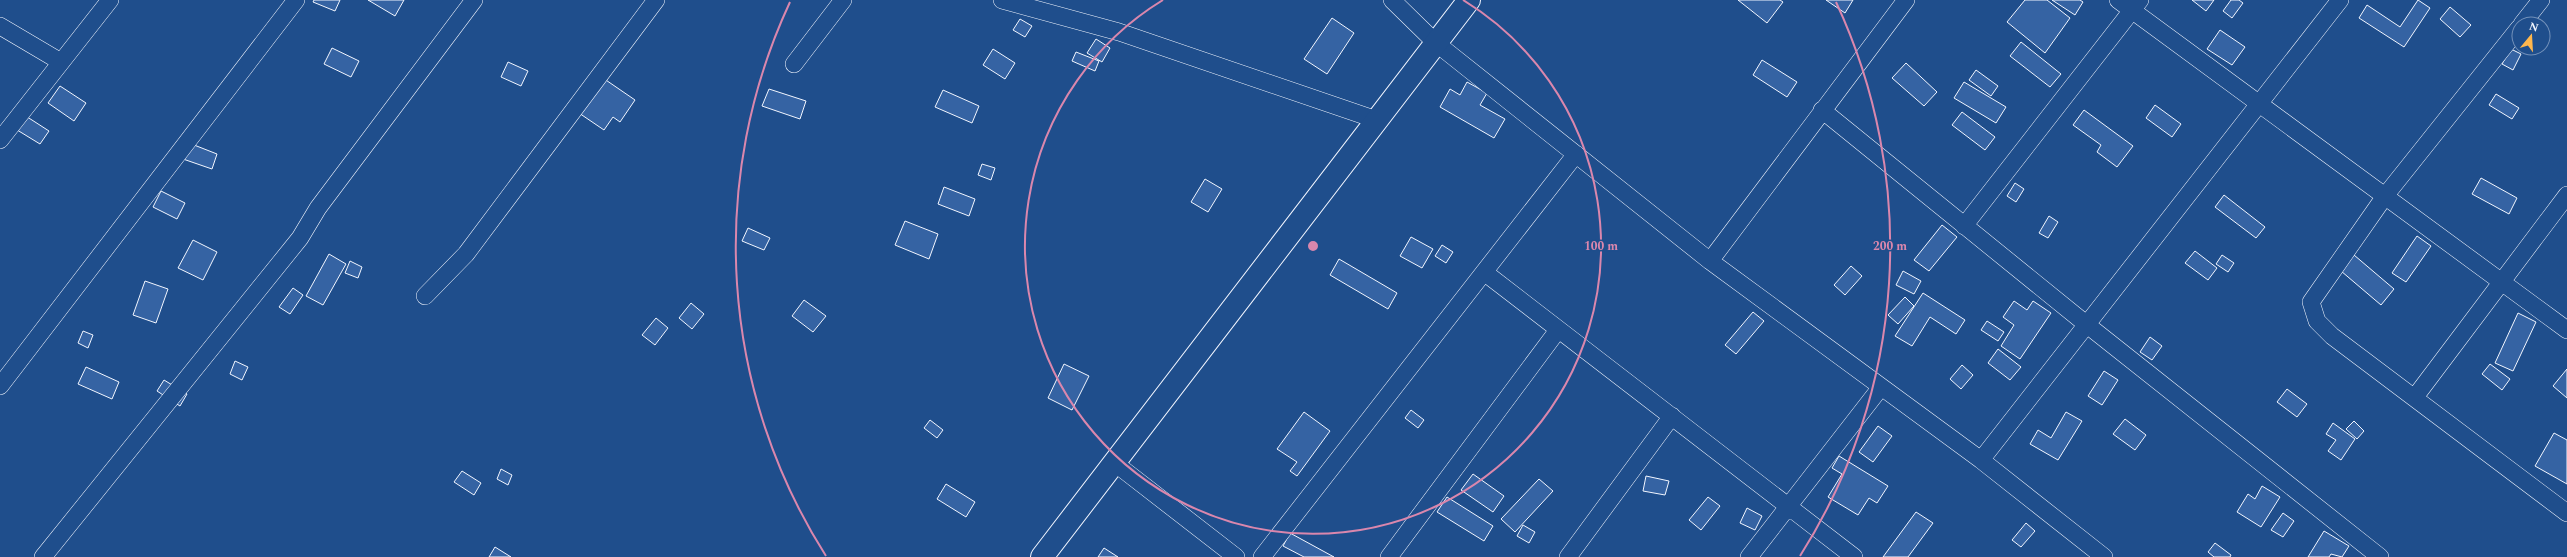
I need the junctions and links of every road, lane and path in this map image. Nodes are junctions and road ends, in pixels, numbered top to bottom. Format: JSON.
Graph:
{"nodes":[{"id":1,"x":110,"y":0,"type":"edge"},
{"id":2,"x":296,"y":0,"type":"edge"},
{"id":3,"x":474,"y":0,"type":"edge"},
{"id":4,"x":656,"y":0,"type":"edge"},
{"id":5,"x":843,"y":0,"type":"edge"},
{"id":6,"x":1002,"y":0,"type":"edge"},
{"id":7,"x":1392,"y":0,"type":"edge"},
{"id":8,"x":1469,"y":0,"type":"edge"},
{"id":9,"x":1906,"y":0,"type":"edge"},
{"id":10,"x":2118,"y":0,"type":"edge"},
{"id":11,"x":2340,"y":0,"type":"edge"},
{"id":12,"x":2541,"y":0,"type":"edge"},
{"id":13,"x":2136,"y":5,"type":"edge"},
{"id":14,"x":2528,"y":16,"type":"edge"},
{"id":15,"x":0,"y":26,"type":"edge"},
{"id":16,"x":2511,"y":38,"type":"edge"},
{"id":17,"x":1436,"y":43,"type":"junction"},
{"id":18,"x":61,"y":62,"type":"junction"},
{"id":19,"x":794,"y":64,"type":"dead end"},
{"id":20,"x":2259,"y":104,"type":"junction"},
{"id":21,"x":1822,"y":110,"type":"junction"},
{"id":22,"x":1377,"y":120,"type":"junction"},
{"id":23,"x":0,"y":140,"type":"edge"},
{"id":24,"x":1576,"y":154,"type":"junction"},
{"id":25,"x":2567,"y":195,"type":"edge"},
{"id":26,"x":2385,"y":196,"type":"junction"},
{"id":27,"x":1964,"y":226,"type":"junction"},
{"id":28,"x":1710,"y":261,"type":"junction"},
{"id":29,"x":1484,"y":272,"type":"junction"},
{"id":30,"x":2501,"y":281,"type":"junction"},
{"id":31,"x":425,"y":296,"type":"dead end"},
{"id":32,"x":2086,"y":324,"type":"junction"},
{"id":33,"x":1558,"y":330,"type":"junction"},
{"id":34,"x":2567,"y":330,"type":"edge"},
{"id":35,"x":0,"y":386,"type":"edge"},
{"id":36,"x":1881,"y":387,"type":"junction"},
{"id":37,"x":2415,"y":397,"type":"junction"},
{"id":38,"x":1672,"y":416,"type":"junction"},
{"id":39,"x":1981,"y":460,"type":"junction"},
{"id":40,"x":1116,"y":464,"type":"junction"},
{"id":41,"x":1789,"y":506,"type":"junction"},
{"id":42,"x":2567,"y":513,"type":"edge"},
{"id":43,"x":2374,"y":555,"type":"edge"},
{"id":44,"x":43,"y":557,"type":"edge"},
{"id":45,"x":1042,"y":557,"type":"edge"},
{"id":46,"x":1236,"y":557,"type":"edge"},
{"id":47,"x":1262,"y":557,"type":"edge"},
{"id":48,"x":1389,"y":557,"type":"edge"},
{"id":49,"x":1568,"y":557,"type":"edge"},
{"id":50,"x":1749,"y":557,"type":"edge"},
{"id":51,"x":1854,"y":557,"type":"edge"},
{"id":52,"x":2104,"y":557,"type":"edge"}],
"edges":[{"from":1,"to":18,"type":"street"},
{"from":2,"to":35,"type":"street"},
{"from":3,"to":44,"type":"street"},
{"from":4,"to":31,"type":"street"},
{"from":5,"to":19,"type":"street"},
{"from":6,"to":22,"type":"street"},
{"from":7,"to":17,"type":"street"},
{"from":8,"to":17,"type":"main road"},
{"from":9,"to":21,"type":"street"},
{"from":10,"to":13,"type":"street"},
{"from":11,"to":20,"type":"street"},
{"from":12,"to":14,"type":"street"},
{"from":13,"to":20,"type":"street"},
{"from":13,"to":27,"type":"street"},
{"from":15,"to":18,"type":"street"},
{"from":16,"to":26,"type":"street"},
{"from":17,"to":22,"type":"main road"},
{"from":17,"to":24,"type":"street"},
{"from":18,"to":23,"type":"street"},
{"from":20,"to":26,"type":"street"},
{"from":20,"to":32,"type":"street"},
{"from":21,"to":27,"type":"street"},
{"from":21,"to":28,"type":"street"},
{"from":22,"to":40,"type":"main road"},
{"from":24,"to":28,"type":"street"},
{"from":24,"to":29,"type":"street"},
{"from":25,"to":30,"type":"street"},
{"from":26,"to":30,"type":"street"},
{"from":26,"to":37,"type":"street"},
{"from":27,"to":32,"type":"street"},
{"from":28,"to":36,"type":"street"},
{"from":29,"to":33,"type":"street"},
{"from":29,"to":47,"type":"street"},
{"from":30,"to":34,"type":"street"},
{"from":30,"to":37,"type":"street"},
{"from":32,"to":39,"type":"street"},
{"from":32,"to":43,"type":"street"},
{"from":33,"to":38,"type":"street"},
{"from":33,"to":48,"type":"street"},
{"from":36,"to":39,"type":"street"},
{"from":36,"to":41,"type":"street"},
{"from":37,"to":42,"type":"street"},
{"from":38,"to":41,"type":"street"},
{"from":38,"to":49,"type":"street"},
{"from":39,"to":52,"type":"street"},
{"from":40,"to":45,"type":"main road"},
{"from":40,"to":46,"type":"street"},
{"from":41,"to":50,"type":"street"},
{"from":41,"to":51,"type":"street"}]}
